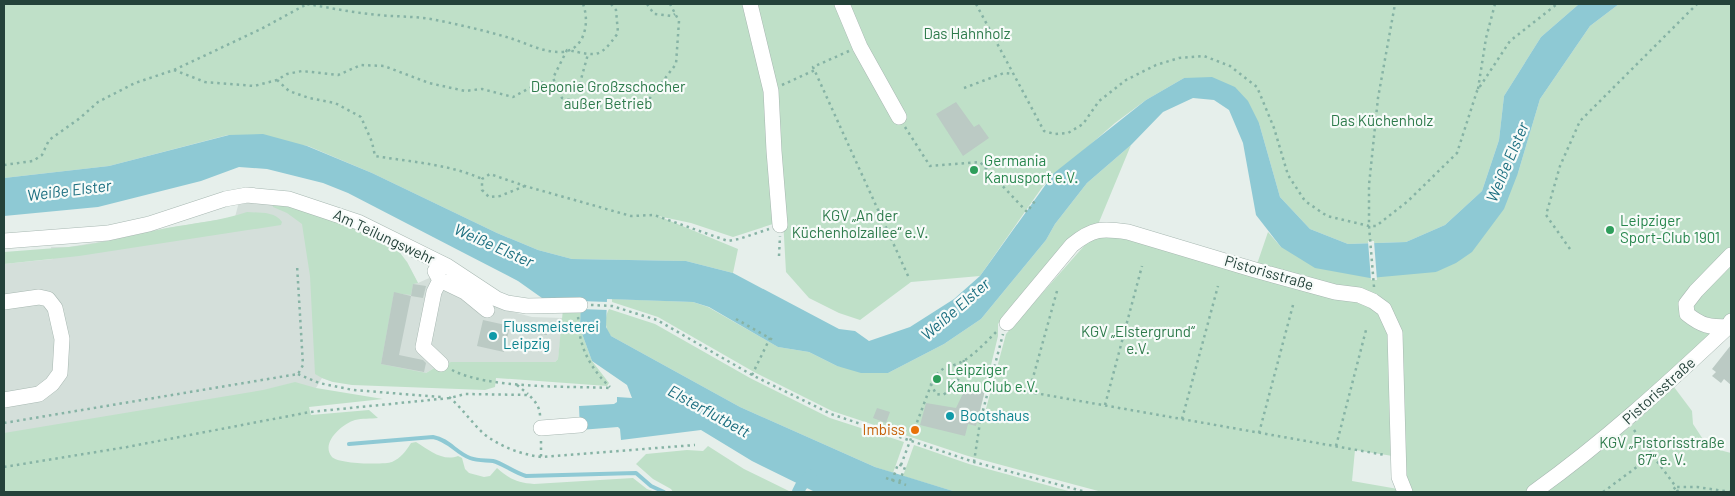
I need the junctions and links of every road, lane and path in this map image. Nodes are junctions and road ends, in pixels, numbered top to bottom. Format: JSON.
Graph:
{"nodes":[{"id":1,"x":306,"y":4,"type":"edge"},
{"id":2,"x":583,"y":4,"type":"edge"},
{"id":3,"x":611,"y":4,"type":"edge"},
{"id":4,"x":647,"y":4,"type":"edge"},
{"id":5,"x":670,"y":4,"type":"edge"},
{"id":6,"x":750,"y":4,"type":"edge"},
{"id":7,"x":842,"y":4,"type":"edge"},
{"id":8,"x":976,"y":4,"type":"edge"},
{"id":9,"x":1400,"y":4,"type":"edge"},
{"id":10,"x":1495,"y":4,"type":"edge"},
{"id":11,"x":1557,"y":4,"type":"edge"},
{"id":12,"x":1697,"y":4,"type":"edge"},
{"id":13,"x":1395,"y":5,"type":"edge"},
{"id":14,"x":675,"y":14,"type":"junction"},
{"id":15,"x":860,"y":47,"type":"junction"},
{"id":16,"x":568,"y":50,"type":"junction"},
{"id":17,"x":588,"y":54,"type":"junction"},
{"id":18,"x":174,"y":70,"type":"junction"},
{"id":19,"x":815,"y":70,"type":"junction"},
{"id":20,"x":1013,"y":74,"type":"junction"},
{"id":21,"x":277,"y":80,"type":"junction"},
{"id":22,"x":556,"y":86,"type":"junction"},
{"id":23,"x":964,"y":88,"type":"dead end"},
{"id":24,"x":771,"y":91,"type":"junction"},
{"id":25,"x":1477,"y":91,"type":"junction"},
{"id":26,"x":899,"y":117,"type":"joint"},
{"id":27,"x":4,"y":165,"type":"edge"},
{"id":28,"x":482,"y":179,"type":"junction"},
{"id":29,"x":526,"y":186,"type":"junction"},
{"id":30,"x":1035,"y":201,"type":"dead end"},
{"id":31,"x":780,"y":225,"type":"junction"},
{"id":32,"x":1370,"y":226,"type":"junction"},
{"id":33,"x":4,"y":241,"type":"edge"},
{"id":34,"x":1570,"y":249,"type":"dead end"},
{"id":35,"x":1731,"y":255,"type":"edge"},
{"id":36,"x":779,"y":256,"type":"dead end"},
{"id":37,"x":429,"y":257,"type":"junction"},
{"id":38,"x":297,"y":265,"type":"dead end"},
{"id":39,"x":1142,"y":266,"type":"dead end"},
{"id":40,"x":909,"y":278,"type":"dead end"},
{"id":41,"x":440,"y":280,"type":"junction"},
{"id":42,"x":1218,"y":286,"type":"dead end"},
{"id":43,"x":1374,"y":286,"type":"dead end"},
{"id":44,"x":1056,"y":292,"type":"dead end"},
{"id":45,"x":4,"y":302,"type":"edge"},
{"id":46,"x":576,"y":305,"type":"joint"},
{"id":47,"x":1293,"y":305,"type":"dead end"},
{"id":48,"x":608,"y":306,"type":"dead end"},
{"id":49,"x":487,"y":310,"type":"dead end"},
{"id":50,"x":736,"y":319,"type":"dead end"},
{"id":51,"x":1007,"y":323,"type":"junction"},
{"id":52,"x":1730,"y":328,"type":"edge"},
{"id":53,"x":1366,"y":330,"type":"dead end"},
{"id":54,"x":964,"y":360,"type":"junction"},
{"id":55,"x":441,"y":364,"type":"joint"},
{"id":56,"x":298,"y":374,"type":"junction"},
{"id":57,"x":752,"y":375,"type":"junction"},
{"id":58,"x":516,"y":384,"type":"junction"},
{"id":59,"x":931,"y":384,"type":"junction"},
{"id":60,"x":529,"y":395,"type":"junction"},
{"id":61,"x":450,"y":398,"type":"junction"},
{"id":62,"x":4,"y":400,"type":"edge"},
{"id":63,"x":1105,"y":406,"type":"junction"},
{"id":64,"x":1182,"y":419,"type":"junction"},
{"id":65,"x":1627,"y":420,"type":"junction"},
{"id":66,"x":4,"y":423,"type":"edge"},
{"id":67,"x":580,"y":425,"type":"dead end"},
{"id":68,"x":540,"y":428,"type":"junction"},
{"id":69,"x":1259,"y":433,"type":"junction"},
{"id":70,"x":910,"y":440,"type":"junction"},
{"id":71,"x":695,"y":445,"type":"dead end"},
{"id":72,"x":1336,"y":446,"type":"junction"},
{"id":73,"x":1653,"y":455,"type":"junction"},
{"id":74,"x":541,"y":457,"type":"junction"},
{"id":75,"x":1399,"y":457,"type":"junction"},
{"id":76,"x":974,"y":462,"type":"junction"},
{"id":77,"x":901,"y":465,"type":"junction"},
{"id":78,"x":4,"y":468,"type":"edge"},
{"id":79,"x":886,"y":478,"type":"dead end"},
{"id":80,"x":892,"y":480,"type":"junction"},
{"id":81,"x":899,"y":483,"type":"junction"},
{"id":82,"x":906,"y":485,"type":"dead end"},
{"id":83,"x":1676,"y":487,"type":"junction"},
{"id":84,"x":1086,"y":492,"type":"edge"},
{"id":85,"x":1405,"y":492,"type":"edge"},
{"id":86,"x":1534,"y":492,"type":"edge"},
{"id":87,"x":1603,"y":492,"type":"edge"},
{"id":88,"x":1670,"y":492,"type":"edge"},
{"id":89,"x":1678,"y":492,"type":"edge"},
{"id":90,"x":1731,"y":492,"type":"edge"}],
"edges":[{"from":1,"to":16,"type":"path"},
{"from":1,"to":18,"type":"path"},
{"from":2,"to":16,"type":"path"},
{"from":3,"to":17,"type":"path"},
{"from":4,"to":14,"type":"path"},
{"from":5,"to":14,"type":"path"},
{"from":6,"to":24,"type":"lane"},
{"from":7,"to":15,"type":"lane"},
{"from":8,"to":20,"type":"path"},
{"from":9,"to":13,"type":"path"},
{"from":10,"to":25,"type":"path"},
{"from":11,"to":25,"type":"path"},
{"from":12,"to":34,"type":"path"},
{"from":13,"to":32,"type":"path"},
{"from":14,"to":22,"type":"path"},
{"from":15,"to":19,"type":"path"},
{"from":15,"to":26,"type":"lane"},
{"from":16,"to":17,"type":"path"},
{"from":16,"to":22,"type":"path"},
{"from":17,"to":22,"type":"path"},
{"from":18,"to":21,"type":"path"},
{"from":18,"to":27,"type":"path"},
{"from":19,"to":24,"type":"path"},
{"from":19,"to":40,"type":"path"},
{"from":20,"to":23,"type":"path"},
{"from":20,"to":32,"type":"path"},
{"from":21,"to":22,"type":"path"},
{"from":21,"to":28,"type":"path"},
{"from":24,"to":31,"type":"lane"},
{"from":25,"to":32,"type":"path"},
{"from":26,"to":30,"type":"path"},
{"from":28,"to":29,"type":"path"},
{"from":28,"to":29,"type":"path"},
{"from":29,"to":31,"type":"path"},
{"from":31,"to":36,"type":"path"},
{"from":32,"to":43,"type":"path"},
{"from":33,"to":37,"type":"lane","name":"Am Teilungswehr"},
{"from":35,"to":52,"type":"lane"},
{"from":37,"to":41,"type":"lane"},
{"from":37,"to":46,"type":"lane","name":"Am Teilungswehr"},
{"from":38,"to":56,"type":"path"},
{"from":39,"to":63,"type":"path"},
{"from":41,"to":49,"type":"lane"},
{"from":41,"to":55,"type":"lane"},
{"from":42,"to":64,"type":"path"},
{"from":44,"to":63,"type":"path"},
{"from":45,"to":62,"type":"lane"},
{"from":46,"to":58,"type":"path"},
{"from":47,"to":69,"type":"path"},
{"from":48,"to":57,"type":"path"},
{"from":50,"to":57,"type":"path"},
{"from":51,"to":54,"type":"path"},
{"from":51,"to":75,"type":"lane","name":"Pistorisstraße"},
{"from":51,"to":76,"type":"path"},
{"from":52,"to":65,"type":"lane","name":"Pistorisstraße"},
{"from":53,"to":72,"type":"path"},
{"from":54,"to":59,"type":"path"},
{"from":54,"to":59,"type":"path"},
{"from":55,"to":58,"type":"path"},
{"from":56,"to":61,"type":"path"},
{"from":56,"to":66,"type":"path"},
{"from":57,"to":70,"type":"path"},
{"from":58,"to":60,"type":"path"},
{"from":59,"to":70,"type":"path"},
{"from":60,"to":61,"type":"path"},
{"from":60,"to":68,"type":"path"},
{"from":61,"to":74,"type":"path"},
{"from":61,"to":78,"type":"path"},
{"from":63,"to":64,"type":"path"},
{"from":64,"to":69,"type":"path"},
{"from":65,"to":73,"type":"path"},
{"from":65,"to":86,"type":"lane","name":"Pistorisstraße"},
{"from":67,"to":68,"type":"lane"},
{"from":68,"to":74,"type":"path"},
{"from":69,"to":72,"type":"path"},
{"from":70,"to":76,"type":"path"},
{"from":70,"to":77,"type":"path"},
{"from":71,"to":74,"type":"path"},
{"from":72,"to":75,"type":"path"},
{"from":73,"to":83,"type":"path"},
{"from":73,"to":87,"type":"path"},
{"from":75,"to":85,"type":"lane","name":"Pistorisstraße"},
{"from":76,"to":84,"type":"path"},
{"from":77,"to":80,"type":"path"},
{"from":77,"to":81,"type":"path"},
{"from":79,"to":80,"type":"path"},
{"from":80,"to":81,"type":"path"},
{"from":81,"to":82,"type":"path"},
{"from":83,"to":88,"type":"path"},
{"from":83,"to":89,"type":"path"},
{"from":83,"to":90,"type":"path"}]}
